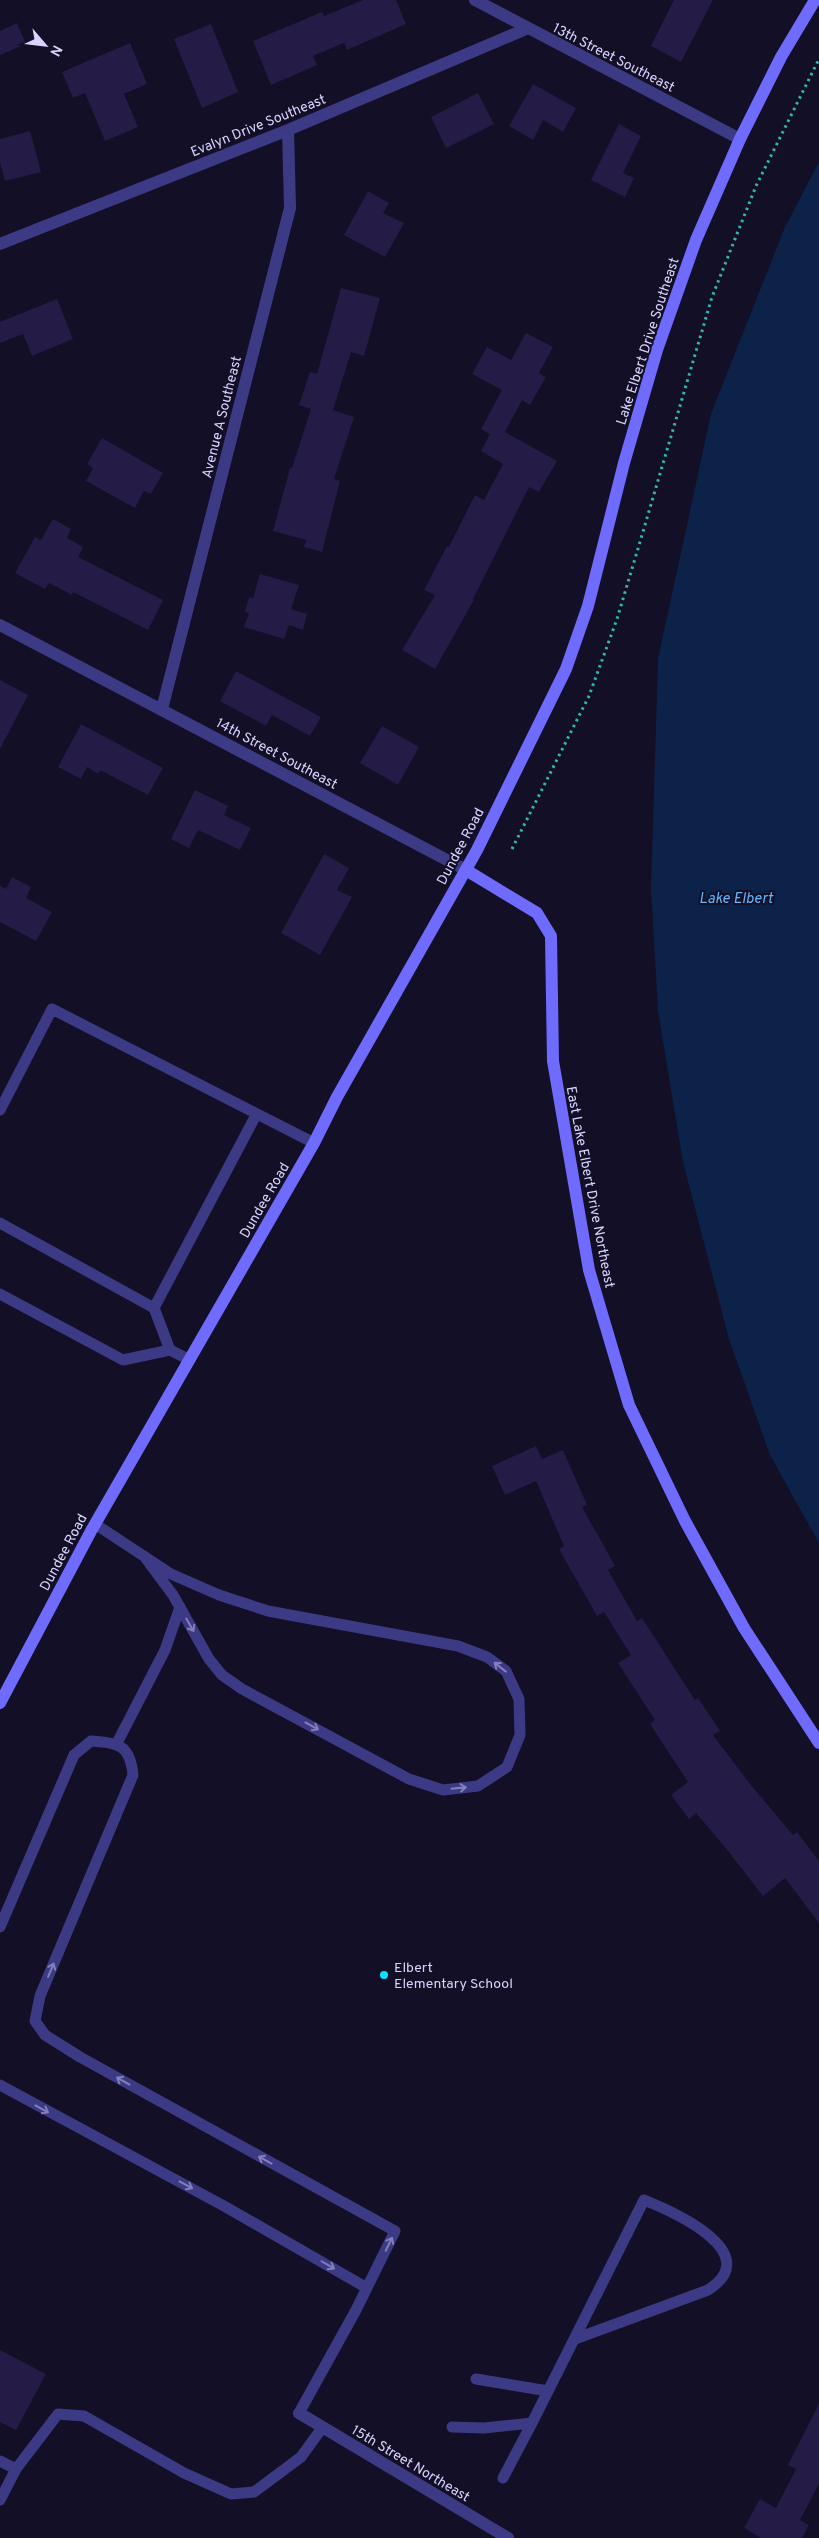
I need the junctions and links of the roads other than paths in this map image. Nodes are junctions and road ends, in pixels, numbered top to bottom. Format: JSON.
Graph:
{"nodes":[{"id":1,"x":475,"y":0,"type":"edge"},
{"id":2,"x":815,"y":0,"type":"edge"},
{"id":3,"x":526,"y":29,"type":"junction"},
{"id":4,"x":288,"y":130,"type":"junction"},
{"id":5,"x":740,"y":139,"type":"junction"},
{"id":6,"x":0,"y":244,"type":"edge"},
{"id":7,"x":0,"y":625,"type":"edge"},
{"id":8,"x":547,"y":708,"type":"joint"},
{"id":9,"x":162,"y":709,"type":"junction"},
{"id":10,"x":466,"y":870,"type":"junction"},
{"id":11,"x":538,"y":912,"type":"joint"},
{"id":12,"x":0,"y":1110,"type":"edge"},
{"id":13,"x":256,"y":1116,"type":"junction"},
{"id":14,"x":314,"y":1143,"type":"junction"},
{"id":15,"x":0,"y":1223,"type":"edge"},
{"id":16,"x":0,"y":1294,"type":"edge"},
{"id":17,"x":154,"y":1308,"type":"junction"},
{"id":18,"x":170,"y":1350,"type":"junction"},
{"id":19,"x":188,"y":1359,"type":"junction"},
{"id":20,"x":95,"y":1524,"type":"junction"},
{"id":21,"x":144,"y":1556,"type":"junction"},
{"id":22,"x":180,"y":1607,"type":"junction"},
{"id":23,"x":0,"y":1703,"type":"edge"},
{"id":24,"x":117,"y":1743,"type":"junction"},
{"id":25,"x":819,"y":1743,"type":"edge"},
{"id":26,"x":0,"y":1927,"type":"edge"},
{"id":27,"x":0,"y":2085,"type":"edge"},
{"id":28,"x":367,"y":2288,"type":"junction"},
{"id":29,"x":575,"y":2339,"type":"junction"},
{"id":30,"x":476,"y":2379,"type":"dead end"},
{"id":31,"x":548,"y":2391,"type":"junction"},
{"id":32,"x":299,"y":2413,"type":"joint"},
{"id":33,"x":532,"y":2423,"type":"junction"},
{"id":34,"x":452,"y":2427,"type":"dead end"},
{"id":35,"x":322,"y":2428,"type":"junction"},
{"id":36,"x":0,"y":2461,"type":"edge"},
{"id":37,"x":16,"y":2469,"type":"junction"},
{"id":38,"x":502,"y":2478,"type":"dead end"},
{"id":39,"x":0,"y":2500,"type":"edge"},
{"id":40,"x":507,"y":2538,"type":"edge"}],
"edges":[{"from":1,"to":3,"type":"street","name":"13th Street Southeast"},
{"from":2,"to":5,"type":"main road","name":"Lake Elbert Drive Southeast"},
{"from":3,"to":4,"type":"street","name":"Evalyn Drive Southeast"},
{"from":3,"to":5,"type":"street","name":"13th Street Southeast"},
{"from":4,"to":6,"type":"street","name":"Evalyn Drive Southeast"},
{"from":4,"to":9,"type":"street","name":"Avenue A Southeast"},
{"from":5,"to":8,"type":"main road","name":"Lake Elbert Drive Southeast"},
{"from":7,"to":9,"type":"street","name":"14th Street Southeast"},
{"from":8,"to":10,"type":"main road","name":"Dundee Road"},
{"from":9,"to":10,"type":"street","name":"14th Street Southeast"},
{"from":10,"to":11,"type":"main road","name":"14th Street Southeast"},
{"from":10,"to":14,"type":"main road","name":"Dundee Road"},
{"from":11,"to":25,"type":"main road","name":"East Lake Elbert Drive Northeast"},
{"from":12,"to":13,"type":"lane"},
{"from":13,"to":14,"type":"lane"},
{"from":13,"to":17,"type":"lane"},
{"from":14,"to":19,"type":"main road","name":"Dundee Road"},
{"from":15,"to":17,"type":"lane"},
{"from":16,"to":18,"type":"lane"},
{"from":17,"to":18,"type":"lane"},
{"from":18,"to":19,"type":"lane"},
{"from":19,"to":20,"type":"main road","name":"Dundee Road"},
{"from":20,"to":21,"type":"lane"},
{"from":20,"to":23,"type":"main road","name":"Dundee Road"},
{"from":21,"to":22,"type":"lane"},
{"from":22,"to":21,"type":"lane","one_way":true},
{"from":22,"to":24,"type":"lane"},
{"from":24,"to":26,"type":"lane"},
{"from":28,"to":24,"type":"lane","one_way":true},
{"from":27,"to":28,"type":"lane","one_way":true},
{"from":28,"to":32,"type":"lane"},
{"from":29,"to":29,"type":"lane"},
{"from":29,"to":31,"type":"lane"},
{"from":30,"to":31,"type":"lane"},
{"from":31,"to":33,"type":"lane"},
{"from":32,"to":35,"type":"street","name":"15th Street Northeast"},
{"from":33,"to":34,"type":"lane"},
{"from":33,"to":38,"type":"lane"},
{"from":35,"to":37,"type":"lane"},
{"from":35,"to":40,"type":"street","name":"15th Street Northeast"},
{"from":36,"to":37,"type":"lane"},
{"from":37,"to":39,"type":"lane"}]}
